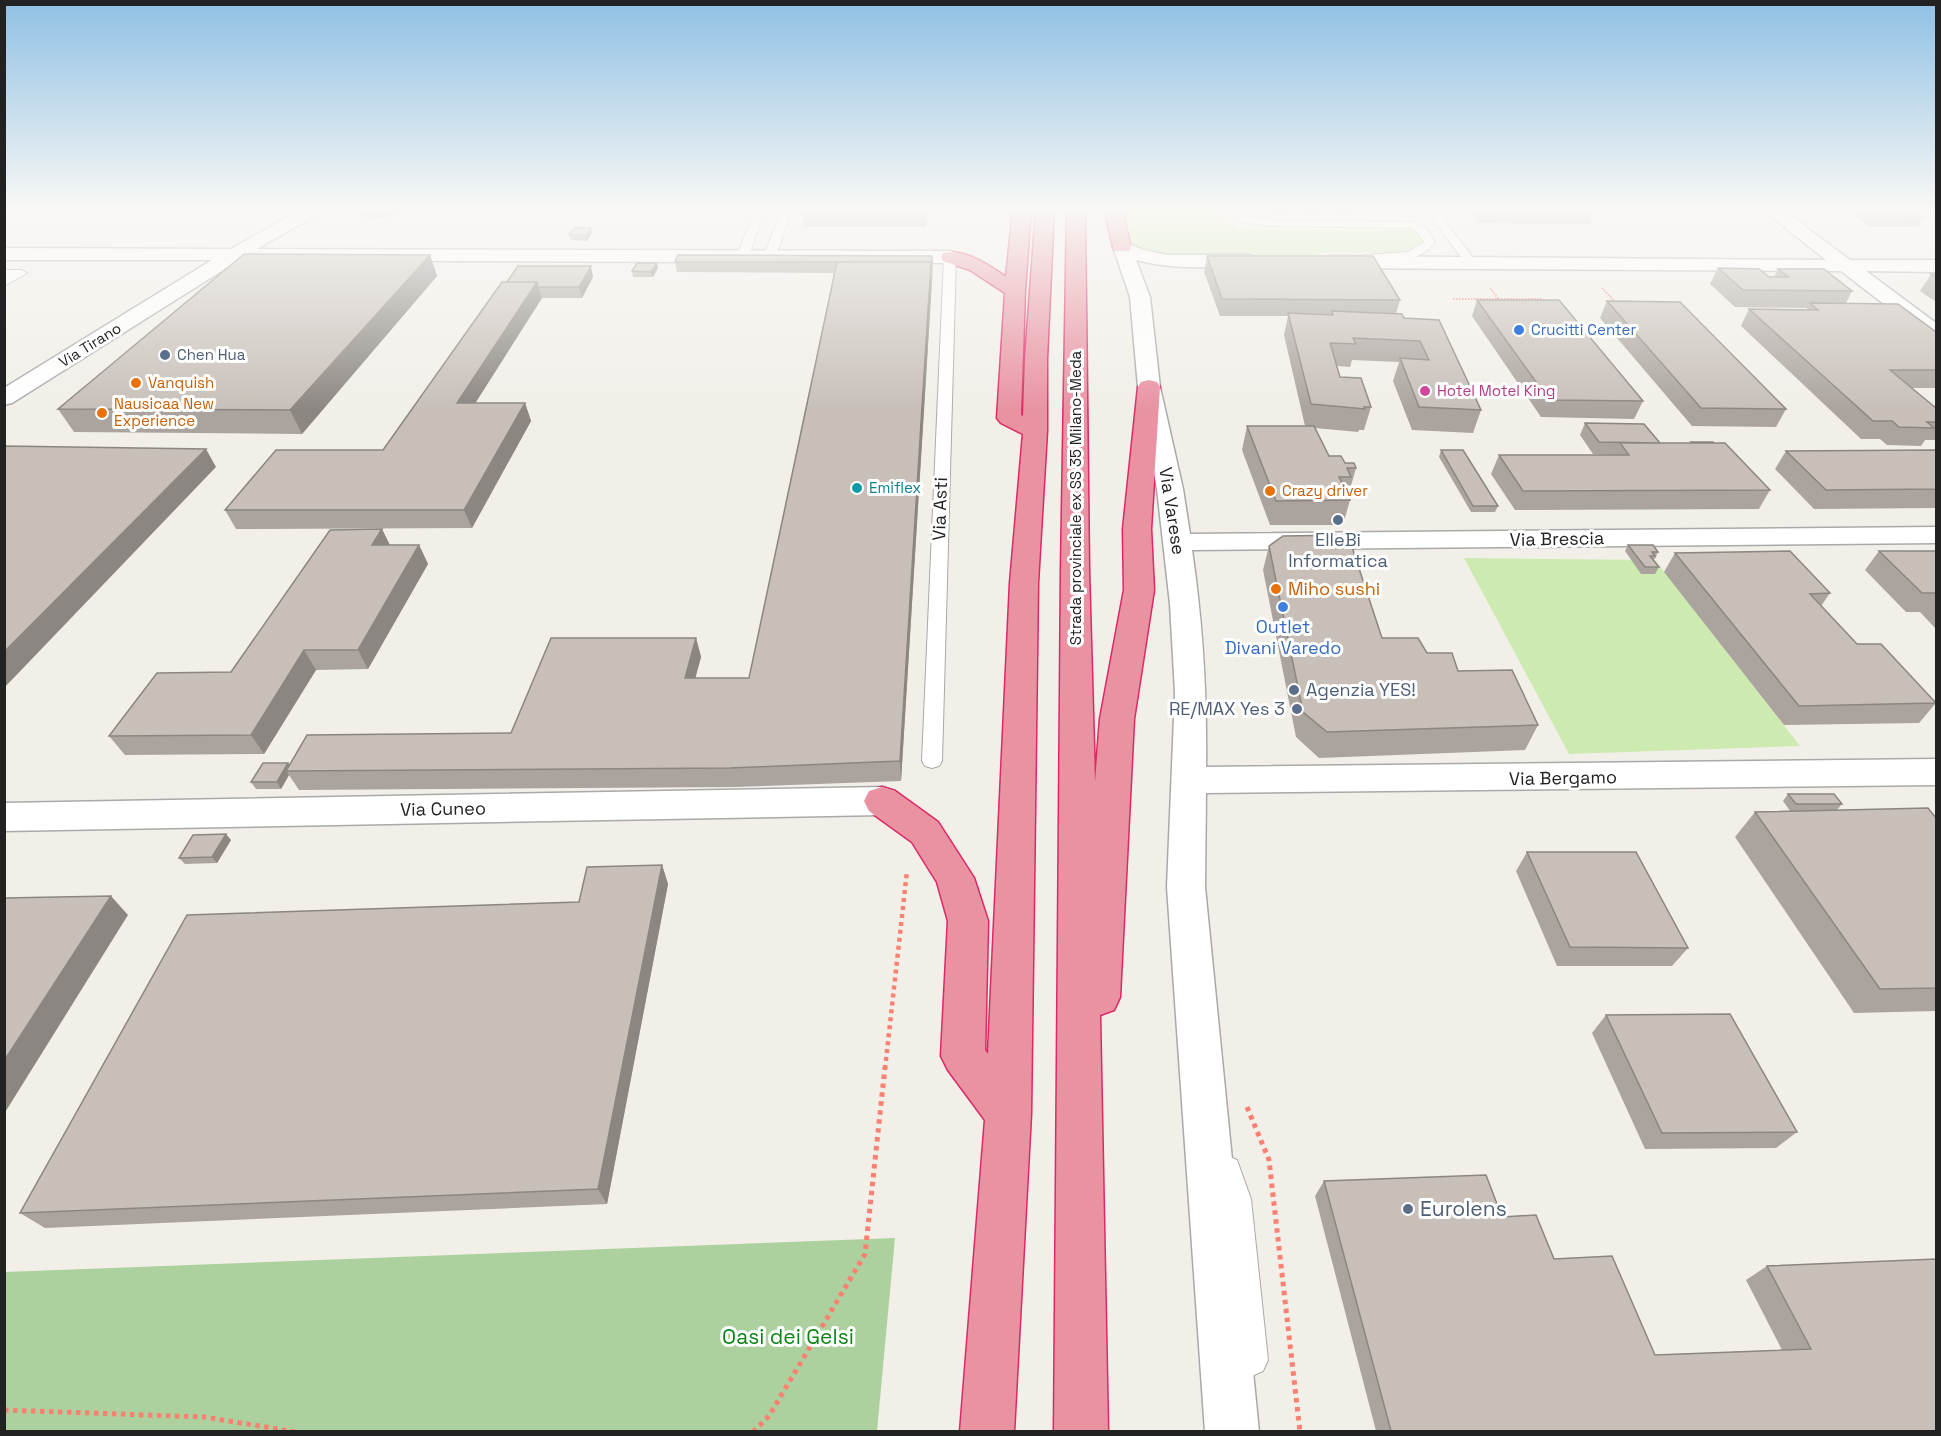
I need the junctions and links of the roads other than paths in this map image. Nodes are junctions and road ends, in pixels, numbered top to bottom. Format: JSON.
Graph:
{"nodes":[{"id":1,"x":200,"y":277,"type":"edge"},
{"id":2,"x":949,"y":277,"type":"edge"},
{"id":3,"x":994,"y":277,"type":"edge"},
{"id":4,"x":1016,"y":277,"type":"edge"},
{"id":5,"x":1041,"y":277,"type":"edge"},
{"id":6,"x":1076,"y":277,"type":"edge"},
{"id":7,"x":1133,"y":277,"type":"edge"},
{"id":8,"x":1146,"y":277,"type":"edge"},
{"id":9,"x":1861,"y":277,"type":"edge"},
{"id":10,"x":1015,"y":291,"type":"junction"},
{"id":11,"x":1140,"y":297,"type":"junction"},
{"id":12,"x":1936,"y":333,"type":"edge"},
{"id":13,"x":1149,"y":387,"type":"junction"},
{"id":14,"x":4,"y":398,"type":"edge"},
{"id":15,"x":1035,"y":431,"type":"junction"},
{"id":16,"x":1936,"y":535,"type":"edge"},
{"id":17,"x":1177,"y":542,"type":"junction"},
{"id":18,"x":932,"y":761,"type":"dead end"},
{"id":19,"x":1934,"y":774,"type":"edge"},
{"id":20,"x":1190,"y":780,"type":"junction"},
{"id":21,"x":882,"y":801,"type":"joint"},
{"id":22,"x":4,"y":817,"type":"edge"},
{"id":23,"x":1223,"y":1098,"type":"junction"},
{"id":24,"x":1008,"y":1114,"type":"junction"},
{"id":25,"x":1081,"y":1271,"type":"junction"},
{"id":26,"x":987,"y":1431,"type":"edge"},
{"id":27,"x":1081,"y":1431,"type":"edge"},
{"id":28,"x":1232,"y":1431,"type":"edge"},
{"id":29,"x":1259,"y":1431,"type":"edge"}],
"edges":[{"from":1,"to":14,"type":"street","name":"Via Tirano"},
{"from":2,"to":18,"type":"lane","name":"Via Asti"},
{"from":3,"to":10,"type":"highway"},
{"from":4,"to":10,"type":"highway"},
{"from":5,"to":15,"type":"highway"},
{"from":6,"to":25,"type":"highway","name":"Strada provinciale ex SS 35 Milano-Meda"},
{"from":7,"to":11,"type":"street","name":"Via Varese"},
{"from":8,"to":11,"type":"street"},
{"from":9,"to":12,"type":"street"},
{"from":10,"to":15,"type":"highway"},
{"from":11,"to":13,"type":"street","name":"Via Varese"},
{"from":13,"to":17,"type":"street","name":"Via Varese"},
{"from":13,"to":25,"type":"highway"},
{"from":15,"to":24,"type":"highway"},
{"from":16,"to":17,"type":"street","name":"Via Brescia"},
{"from":17,"to":20,"type":"street","name":"Via Varese"},
{"from":19,"to":20,"type":"street","name":"Via Bergamo"},
{"from":20,"to":23,"type":"street","name":"Via Varese"},
{"from":21,"to":22,"type":"street","name":"Via Cuneo"},
{"from":21,"to":24,"type":"highway"},
{"from":23,"to":28,"type":"street","name":"Via Varese"},
{"from":23,"to":29,"type":"lane"},
{"from":24,"to":26,"type":"highway"},
{"from":25,"to":27,"type":"highway"}]}
